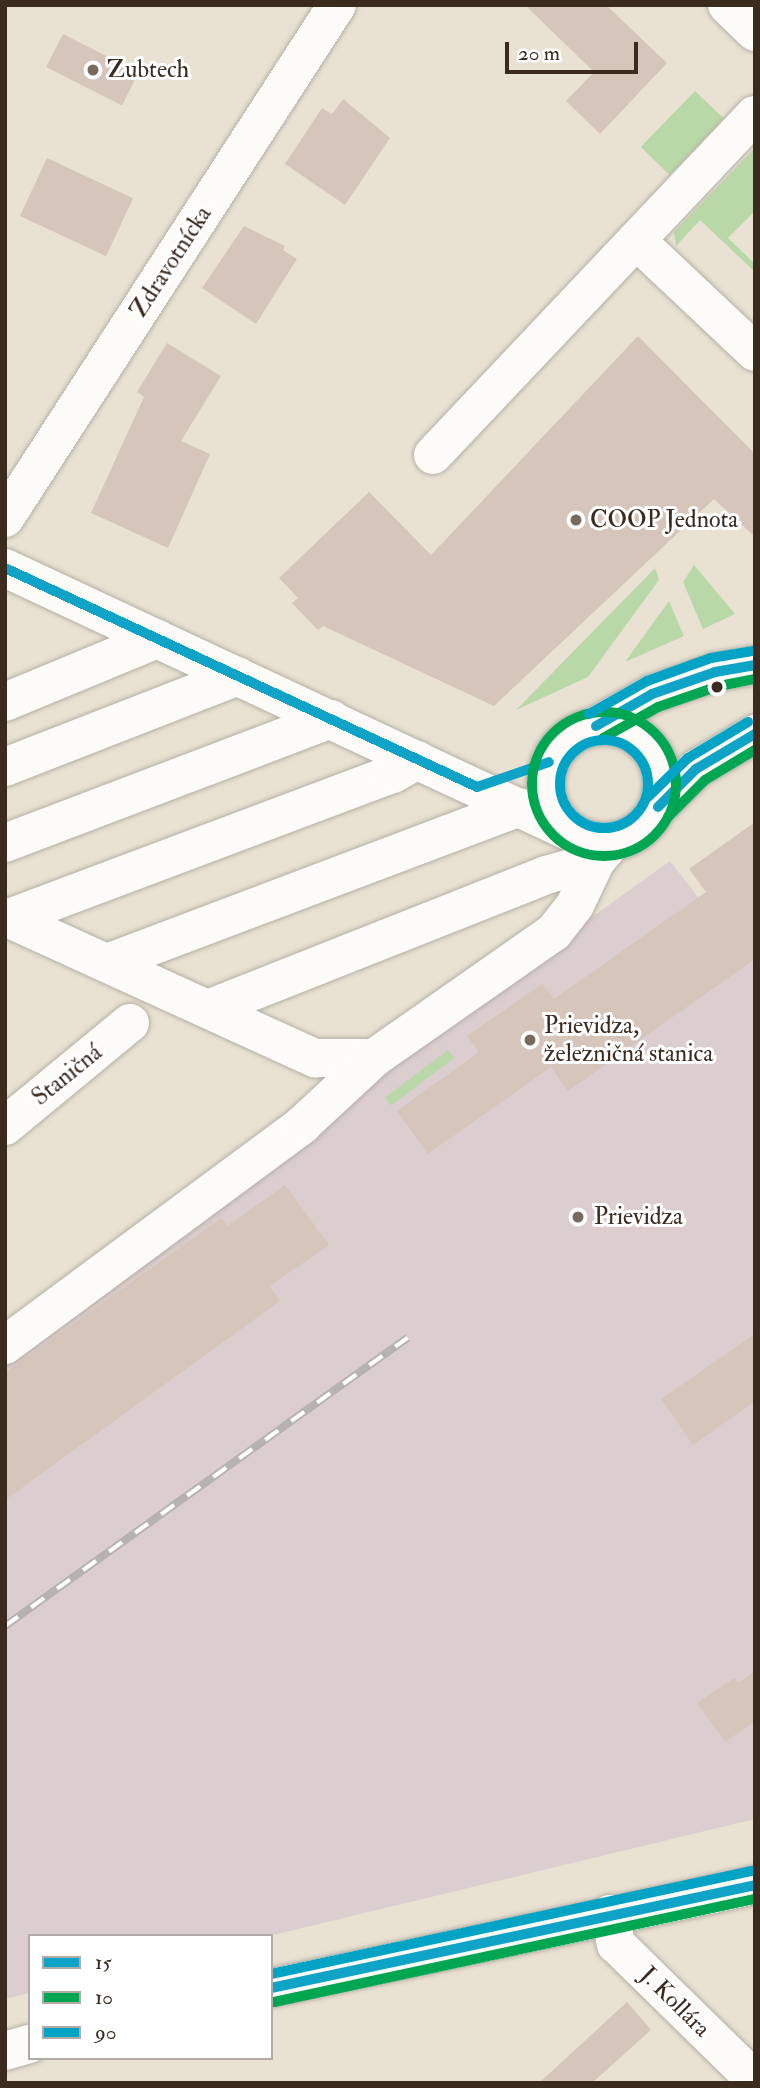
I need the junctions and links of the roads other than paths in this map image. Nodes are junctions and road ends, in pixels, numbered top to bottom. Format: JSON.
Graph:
{"nodes":[{"id":1,"x":337,"y":5,"type":"edge"},
{"id":2,"x":727,"y":5,"type":"edge"},
{"id":3,"x":755,"y":32,"type":"edge"},
{"id":4,"x":755,"y":114,"type":"edge"},
{"id":5,"x":636,"y":240,"type":"junction"},
{"id":6,"x":755,"y":352,"type":"edge"},
{"id":7,"x":433,"y":454,"type":"dead end"},
{"id":8,"x":5,"y":518,"type":"edge"},
{"id":9,"x":5,"y":568,"type":"edge"},
{"id":10,"x":157,"y":639,"type":"junction"},
{"id":11,"x":755,"y":665,"type":"edge"},
{"id":12,"x":238,"y":676,"type":"junction"},
{"id":13,"x":5,"y":702,"type":"edge"},
{"id":14,"x":331,"y":719,"type":"junction"},
{"id":15,"x":596,"y":726,"type":"junction"},
{"id":16,"x":755,"y":734,"type":"edge"},
{"id":17,"x":417,"y":760,"type":"junction"},
{"id":18,"x":549,"y":762,"type":"junction"},
{"id":19,"x":5,"y":766,"type":"edge"},
{"id":20,"x":477,"y":787,"type":"junction"},
{"id":21,"x":519,"y":807,"type":"junction"},
{"id":22,"x":658,"y":807,"type":"junction"},
{"id":23,"x":568,"y":831,"type":"junction"},
{"id":24,"x":5,"y":843,"type":"edge"},
{"id":25,"x":604,"y":852,"type":"junction"},
{"id":26,"x":7,"y":917,"type":"edge"},
{"id":27,"x":107,"y":963,"type":"junction"},
{"id":28,"x":208,"y":1009,"type":"junction"},
{"id":29,"x":130,"y":1023,"type":"dead end"},
{"id":30,"x":374,"y":1058,"type":"junction"},
{"id":31,"x":5,"y":1126,"type":"edge"},
{"id":32,"x":5,"y":1345,"type":"edge"},
{"id":33,"x":755,"y":1885,"type":"edge"},
{"id":34,"x":610,"y":1914,"type":"junction"},
{"id":35,"x":273,"y":1987,"type":"edge"},
{"id":36,"x":28,"y":2045,"type":"edge"},
{"id":37,"x":5,"y":2051,"type":"edge"},
{"id":38,"x":755,"y":2080,"type":"edge"}],
"edges":[{"from":1,"to":8,"type":"street","name":"Zdravotnícka"},
{"from":2,"to":3,"type":"street"},
{"from":4,"to":5,"type":"street"},
{"from":5,"to":6,"type":"street"},
{"from":5,"to":7,"type":"street"},
{"from":9,"to":10,"type":"street"},
{"from":10,"to":12,"type":"street"},
{"from":10,"to":13,"type":"street"},
{"from":11,"to":15,"type":"street"},
{"from":12,"to":14,"type":"street"},
{"from":12,"to":19,"type":"street"},
{"from":14,"to":17,"type":"street"},
{"from":14,"to":24,"type":"street"},
{"from":15,"to":18,"type":"street"},
{"from":15,"to":22,"type":"street"},
{"from":16,"to":22,"type":"street"},
{"from":17,"to":20,"type":"street"},
{"from":17,"to":26,"type":"street"},
{"from":18,"to":20,"type":"street"},
{"from":18,"to":23,"type":"street"},
{"from":20,"to":21,"type":"street"},
{"from":21,"to":23,"type":"street"},
{"from":21,"to":27,"type":"street"},
{"from":22,"to":25,"type":"street"},
{"from":23,"to":25,"type":"street"},
{"from":25,"to":28,"type":"street"},
{"from":25,"to":30,"type":"street"},
{"from":26,"to":27,"type":"street"},
{"from":27,"to":28,"type":"street"},
{"from":28,"to":30,"type":"street"},
{"from":29,"to":31,"type":"street","name":"Staničná"},
{"from":30,"to":32,"type":"street"},
{"from":33,"to":34,"type":"street"},
{"from":34,"to":35,"type":"street"},
{"from":34,"to":38,"type":"street","name":"J. Kollára"},
{"from":36,"to":37,"type":"street"}]}
